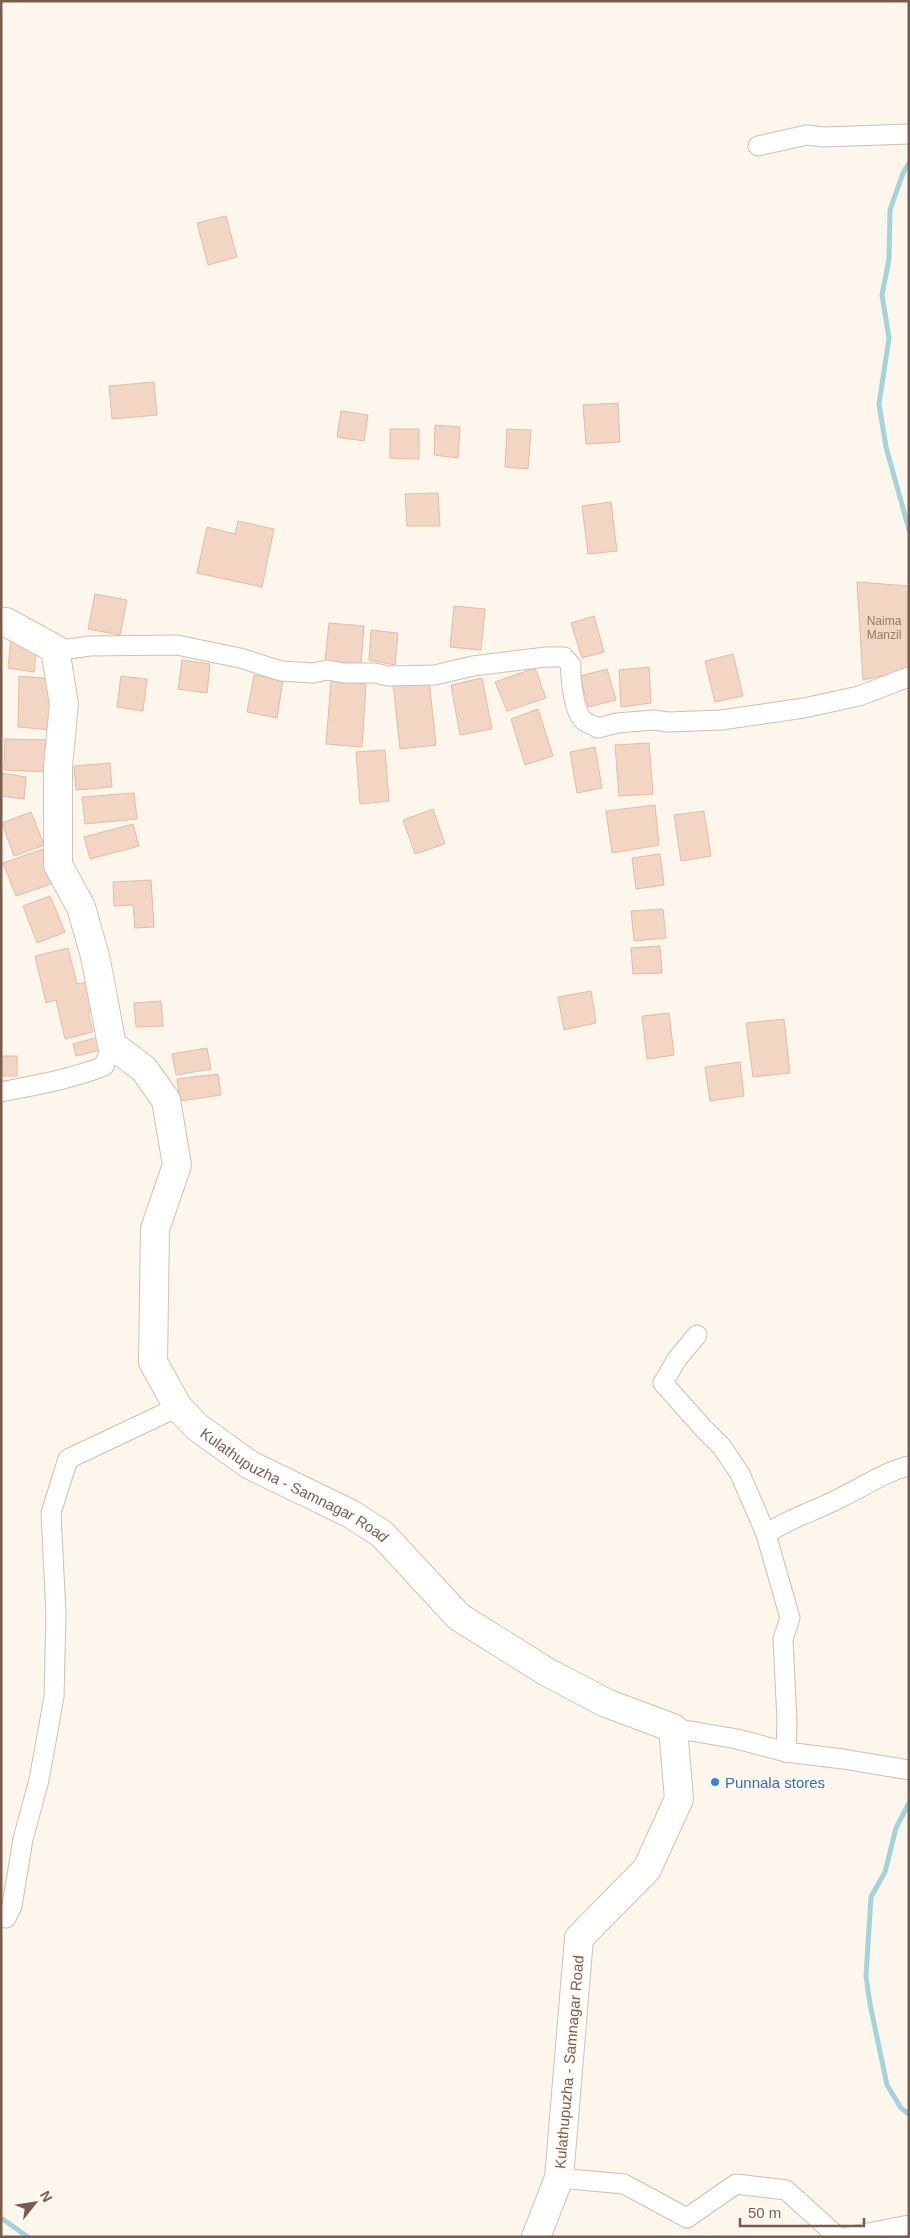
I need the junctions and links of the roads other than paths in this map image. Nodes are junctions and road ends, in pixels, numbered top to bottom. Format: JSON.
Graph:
{"nodes":[{"id":1,"x":909,"y":134,"type":"edge"},
{"id":2,"x":758,"y":146,"type":"dead end"},
{"id":3,"x":1,"y":622,"type":"edge"},
{"id":4,"x":56,"y":654,"type":"junction"},
{"id":5,"x":909,"y":676,"type":"edge"},
{"id":6,"x":112,"y":1045,"type":"junction"},
{"id":7,"x":1,"y":1092,"type":"edge"},
{"id":8,"x":697,"y":1335,"type":"dead end"},
{"id":9,"x":178,"y":1407,"type":"junction"},
{"id":10,"x":909,"y":1466,"type":"edge"},
{"id":11,"x":766,"y":1534,"type":"junction"},
{"id":12,"x":673,"y":1728,"type":"junction"},
{"id":13,"x":786,"y":1752,"type":"junction"},
{"id":14,"x":909,"y":1770,"type":"edge"},
{"id":15,"x":6,"y":1918,"type":"dead end"},
{"id":16,"x":559,"y":2178,"type":"junction"},
{"id":17,"x":909,"y":2225,"type":"edge"},
{"id":18,"x":536,"y":2237,"type":"edge"},
{"id":19,"x":838,"y":2237,"type":"edge"},
{"id":20,"x":847,"y":2237,"type":"edge"}],
"edges":[{"from":1,"to":2,"type":"street"},
{"from":3,"to":4,"type":"main road"},
{"from":4,"to":5,"type":"street"},
{"from":4,"to":6,"type":"main road"},
{"from":6,"to":7,"type":"street"},
{"from":6,"to":9,"type":"main road","name":"Kulathupuzha - Samnagar Road"},
{"from":8,"to":11,"type":"street"},
{"from":9,"to":12,"type":"main road","name":"Kulathupuzha - Samnagar Road"},
{"from":9,"to":15,"type":"street"},
{"from":10,"to":11,"type":"street"},
{"from":11,"to":13,"type":"street"},
{"from":12,"to":13,"type":"street"},
{"from":12,"to":16,"type":"main road","name":"Kulathupuzha - Samnagar Road"},
{"from":13,"to":14,"type":"street"},
{"from":16,"to":18,"type":"main road","name":"Kulathupuzha - Samnagar Road"},
{"from":16,"to":19,"type":"street"},
{"from":17,"to":20,"type":"street"}]}
